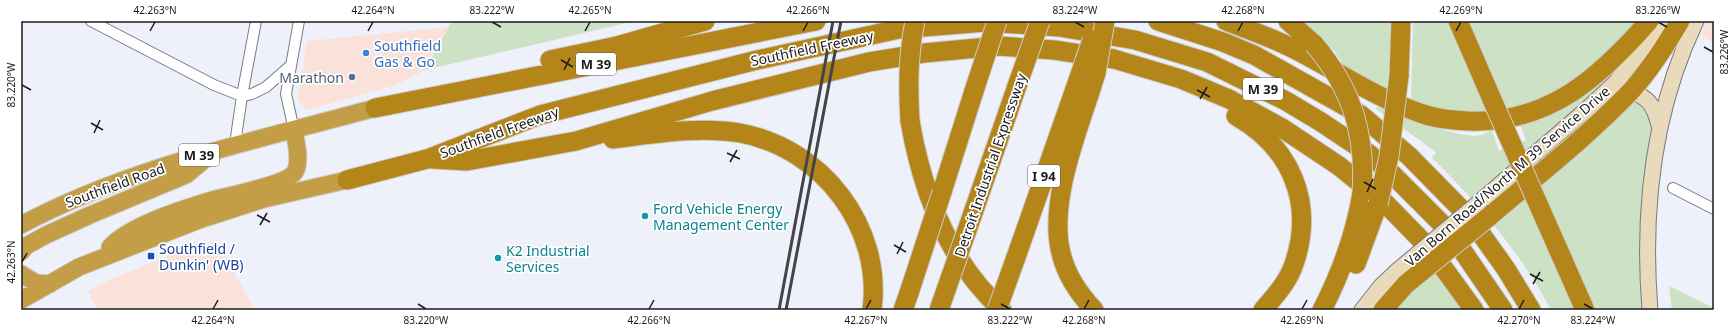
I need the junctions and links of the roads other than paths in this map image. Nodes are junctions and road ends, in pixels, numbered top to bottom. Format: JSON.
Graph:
{"nodes":[{"id":1,"x":91,"y":21,"type":"edge"},
{"id":2,"x":256,"y":21,"type":"edge"},
{"id":3,"x":298,"y":21,"type":"edge"},
{"id":4,"x":703,"y":21,"type":"edge"},
{"id":5,"x":816,"y":21,"type":"edge"},
{"id":6,"x":915,"y":21,"type":"edge"},
{"id":7,"x":997,"y":21,"type":"edge"},
{"id":8,"x":1040,"y":21,"type":"edge"},
{"id":9,"x":1099,"y":21,"type":"edge"},
{"id":10,"x":1105,"y":21,"type":"edge"},
{"id":11,"x":1158,"y":21,"type":"edge"},
{"id":12,"x":1226,"y":21,"type":"edge"},
{"id":13,"x":1288,"y":21,"type":"edge"},
{"id":14,"x":1401,"y":21,"type":"edge"},
{"id":15,"x":1448,"y":21,"type":"edge"},
{"id":16,"x":1458,"y":21,"type":"edge"},
{"id":17,"x":1649,"y":21,"type":"edge"},
{"id":18,"x":1664,"y":21,"type":"edge"},
{"id":19,"x":1680,"y":21,"type":"edge"},
{"id":20,"x":1696,"y":21,"type":"edge"},
{"id":21,"x":976,"y":49,"type":"junction"},
{"id":22,"x":290,"y":66,"type":"junction"},
{"id":23,"x":1482,"y":77,"type":"junction"},
{"id":24,"x":1624,"y":86,"type":"junction"},
{"id":25,"x":1082,"y":94,"type":"junction"},
{"id":26,"x":242,"y":96,"type":"junction"},
{"id":27,"x":375,"y":108,"type":"junction"},
{"id":28,"x":1659,"y":125,"type":"junction"},
{"id":29,"x":294,"y":130,"type":"junction"},
{"id":30,"x":576,"y":140,"type":"junction"},
{"id":31,"x":235,"y":144,"type":"junction"},
{"id":32,"x":216,"y":150,"type":"junction"},
{"id":33,"x":427,"y":159,"type":"junction"},
{"id":34,"x":348,"y":180,"type":"joint"},
{"id":35,"x":1673,"y":188,"type":"dead end"},
{"id":36,"x":1714,"y":209,"type":"edge"},
{"id":37,"x":21,"y":225,"type":"edge"},
{"id":38,"x":21,"y":252,"type":"edge"},
{"id":39,"x":99,"y":259,"type":"junction"},
{"id":40,"x":21,"y":274,"type":"edge"},
{"id":41,"x":1402,"y":277,"type":"junction"},
{"id":42,"x":50,"y":284,"type":"junction"},
{"id":43,"x":21,"y":300,"type":"edge"},
{"id":44,"x":906,"y":301,"type":"edge"},
{"id":45,"x":872,"y":310,"type":"edge"},
{"id":46,"x":939,"y":310,"type":"edge"},
{"id":47,"x":997,"y":310,"type":"edge"},
{"id":48,"x":1002,"y":310,"type":"edge"},
{"id":49,"x":1094,"y":310,"type":"edge"},
{"id":50,"x":1263,"y":310,"type":"edge"},
{"id":51,"x":1322,"y":310,"type":"edge"},
{"id":52,"x":1333,"y":310,"type":"edge"},
{"id":53,"x":1362,"y":310,"type":"edge"},
{"id":54,"x":1384,"y":310,"type":"edge"},
{"id":55,"x":1474,"y":310,"type":"edge"},
{"id":56,"x":1503,"y":310,"type":"edge"},
{"id":57,"x":1531,"y":310,"type":"edge"},
{"id":58,"x":1585,"y":310,"type":"edge"},
{"id":59,"x":1650,"y":310,"type":"edge"}],
"edges":[{"from":1,"to":26,"type":"street"},
{"from":2,"to":26,"type":"street"},
{"from":3,"to":22,"type":"street"},
{"from":4,"to":27,"type":"highway"},
{"from":5,"to":27,"type":"highway","name":"Southfield Freeway","number":"M 39"},
{"from":6,"to":48,"type":"highway","bridge":true},
{"from":7,"to":44,"type":"highway","bridge":true},
{"from":8,"to":46,"type":"highway","name":"Detroit Industrial Expressway","bridge":true},
{"from":9,"to":25,"type":"highway","number":"I 94","bridge":true},
{"from":10,"to":25,"type":"highway","bridge":true},
{"from":11,"to":57,"type":"highway","number":"M 39"},
{"from":12,"to":17,"type":"highway"},
{"from":13,"to":51,"type":"highway","bridge":true},
{"from":14,"to":52,"type":"highway","bridge":true},
{"from":15,"to":23,"type":"highway"},
{"from":16,"to":23,"type":"highway"},
{"from":18,"to":24,"type":"main road","name":"Van Born Road/North M 39 Service Drive"},
{"from":19,"to":24,"type":"highway"},
{"from":20,"to":28,"type":"main road"},
{"from":21,"to":30,"type":"highway"},
{"from":21,"to":50,"type":"highway"},
{"from":21,"to":55,"type":"highway"},
{"from":22,"to":26,"type":"street"},
{"from":22,"to":29,"type":"street"},
{"from":23,"to":58,"type":"highway","bridge":true},
{"from":24,"to":28,"type":"main road"},
{"from":24,"to":41,"type":"highway","bridge":true},
{"from":25,"to":47,"type":"highway","number":"I 94","bridge":true},
{"from":25,"to":49,"type":"highway"},
{"from":26,"to":31,"type":"street"},
{"from":27,"to":29,"type":"highway","name":"Southfield Road","number":"M 39"},
{"from":28,"to":59,"type":"main road"},
{"from":29,"to":31,"type":"highway","name":"Southfield Road","number":"M 39"},
{"from":29,"to":39,"type":"highway"},
{"from":30,"to":33,"type":"highway"},
{"from":30,"to":45,"type":"highway"},
{"from":31,"to":32,"type":"highway","name":"Southfield Road","number":"M 39"},
{"from":32,"to":37,"type":"highway","name":"Southfield Road","number":"M 39"},
{"from":32,"to":38,"type":"highway"},
{"from":33,"to":34,"type":"highway","name":"Southfield Freeway","number":"M 39"},
{"from":33,"to":56,"type":"highway","name":"Southfield Freeway","number":"M 39"},
{"from":34,"to":39,"type":"highway","number":"M 39"},
{"from":35,"to":36,"type":"street"},
{"from":39,"to":42,"type":"highway","number":"M 39"},
{"from":40,"to":42,"type":"highway"},
{"from":41,"to":53,"type":"main road","name":"Van Born Road/North M 39 Service Drive"},
{"from":41,"to":54,"type":"highway"},
{"from":42,"to":43,"type":"highway","number":"M 39"}]}
